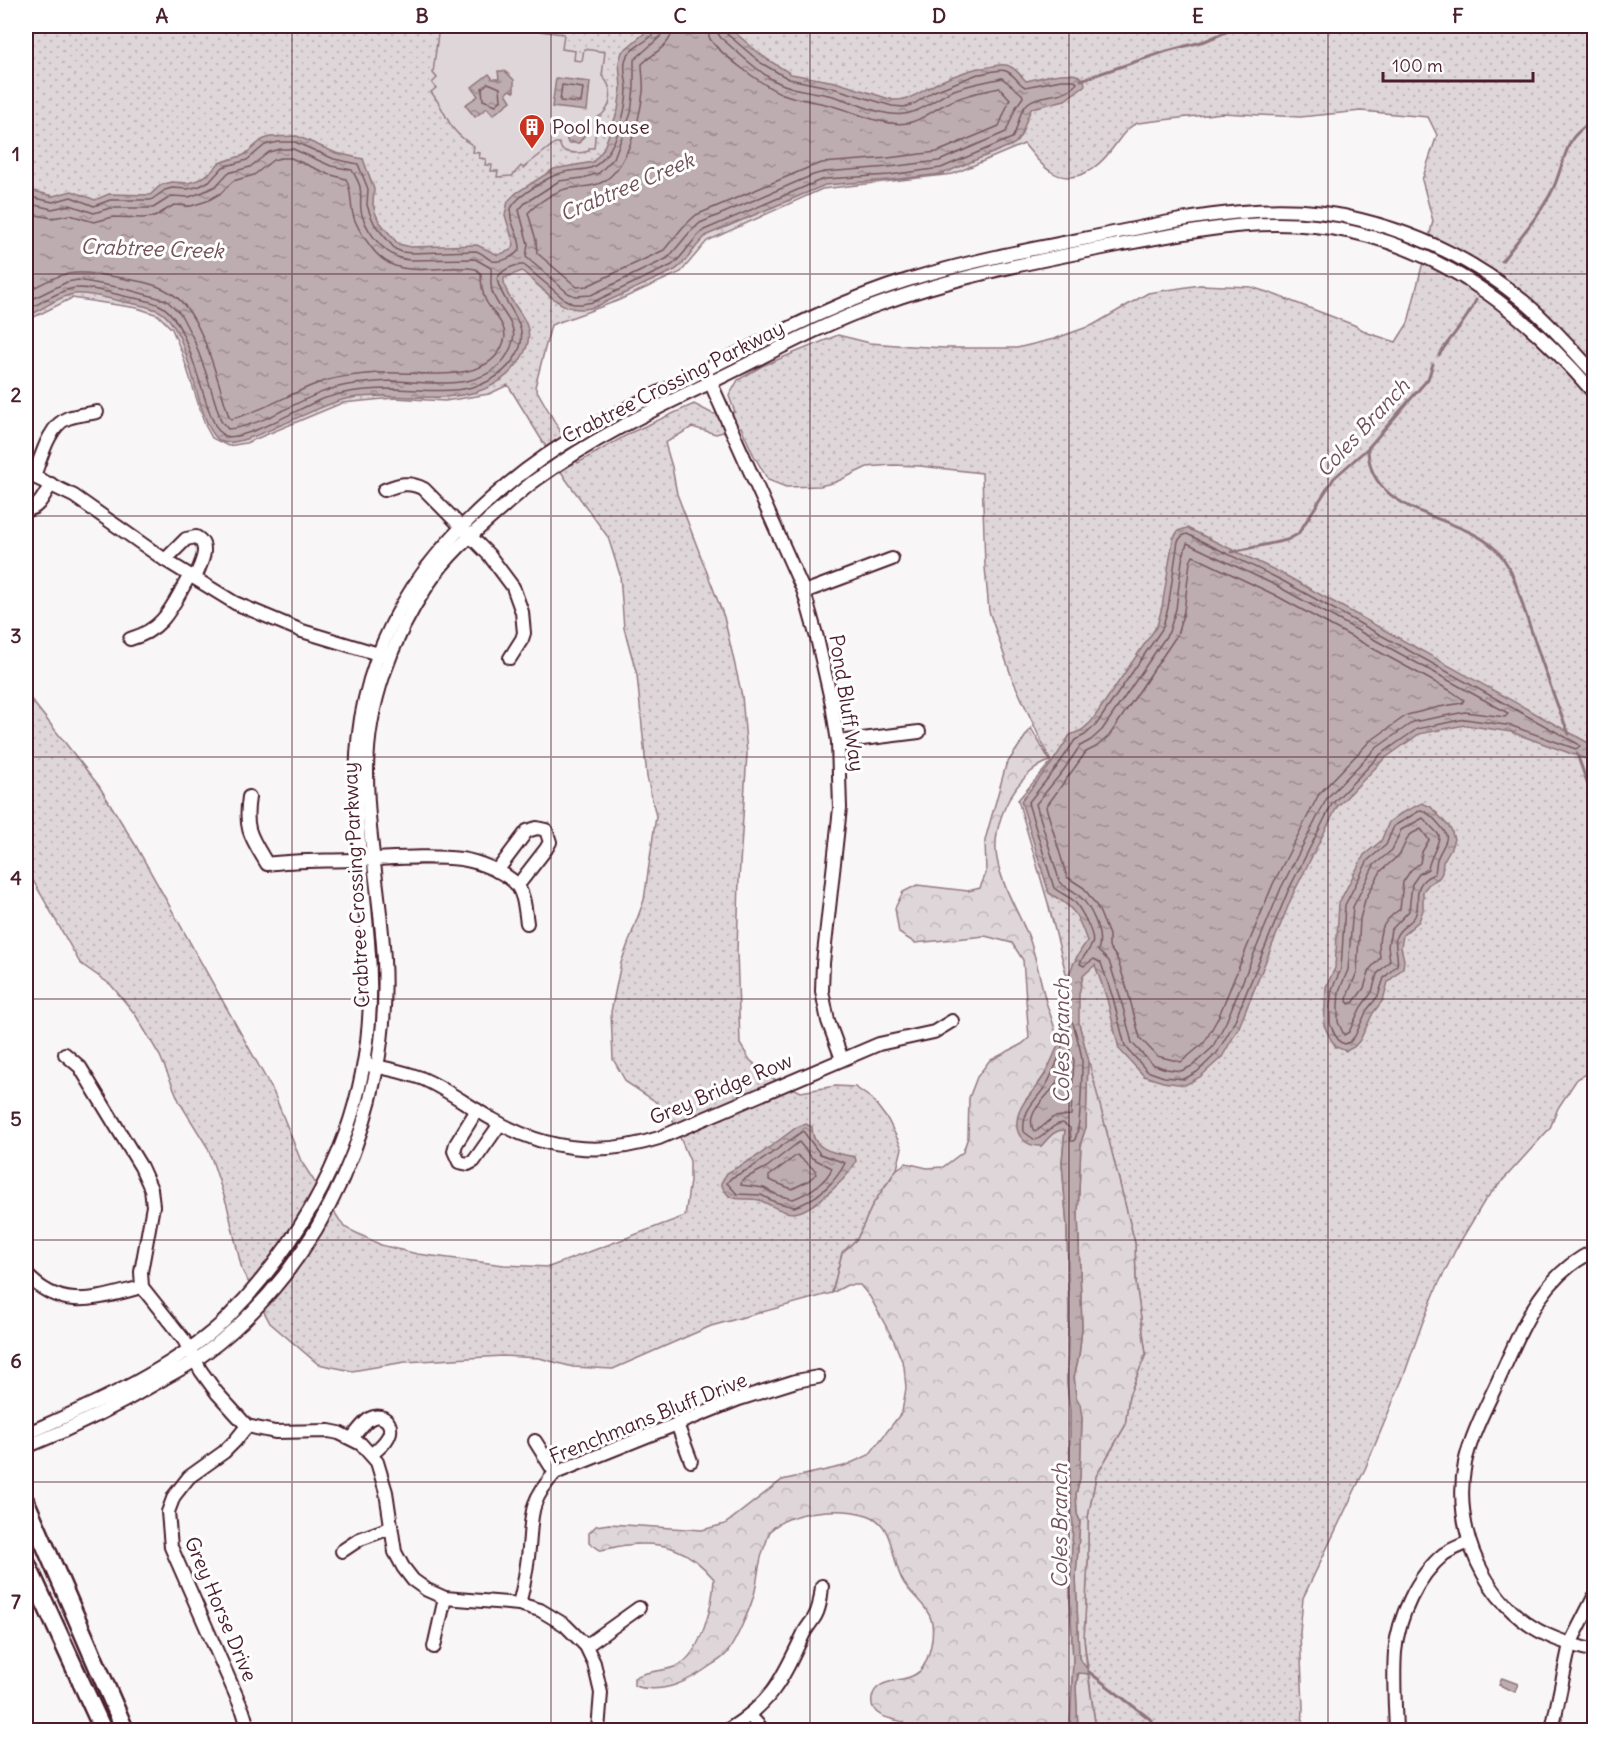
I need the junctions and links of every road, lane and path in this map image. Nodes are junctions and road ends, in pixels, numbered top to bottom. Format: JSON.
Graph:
{"nodes":[{"id":1,"x":705,"y":371,"type":"junction"},
{"id":2,"x":1594,"y":373,"type":"edge"},
{"id":3,"x":710,"y":383,"type":"junction"},
{"id":4,"x":1594,"y":393,"type":"edge"},
{"id":5,"x":97,"y":412,"type":"dead end"},
{"id":6,"x":30,"y":475,"type":"edge"},
{"id":7,"x":51,"y":484,"type":"junction"},
{"id":8,"x":384,"y":490,"type":"dead end"},
{"id":9,"x":26,"y":510,"type":"edge"},
{"id":10,"x":465,"y":532,"type":"junction"},
{"id":11,"x":892,"y":559,"type":"dead end"},
{"id":12,"x":165,"y":560,"type":"junction"},
{"id":13,"x":193,"y":577,"type":"junction"},
{"id":14,"x":804,"y":592,"type":"junction"},
{"id":15,"x":130,"y":639,"type":"dead end"},
{"id":16,"x":384,"y":655,"type":"junction"},
{"id":17,"x":510,"y":658,"type":"dead end"},
{"id":18,"x":919,"y":732,"type":"dead end"},
{"id":19,"x":838,"y":741,"type":"junction"},
{"id":20,"x":249,"y":797,"type":"dead end"},
{"id":21,"x":360,"y":859,"type":"junction"},
{"id":22,"x":374,"y":859,"type":"junction"},
{"id":23,"x":497,"y":871,"type":"junction"},
{"id":24,"x":518,"y":885,"type":"junction"},
{"id":25,"x":527,"y":923,"type":"dead end"},
{"id":26,"x":952,"y":1021,"type":"dead end"},
{"id":27,"x":65,"y":1054,"type":"dead end"},
{"id":28,"x":842,"y":1059,"type":"junction"},
{"id":29,"x":370,"y":1065,"type":"junction"},
{"id":30,"x":477,"y":1110,"type":"junction"},
{"id":31,"x":500,"y":1124,"type":"junction"},
{"id":32,"x":1594,"y":1251,"type":"edge"},
{"id":33,"x":26,"y":1274,"type":"edge"},
{"id":34,"x":142,"y":1287,"type":"junction"},
{"id":35,"x":189,"y":1348,"type":"junction"},
{"id":36,"x":196,"y":1360,"type":"junction"},
{"id":37,"x":818,"y":1377,"type":"dead end"},
{"id":38,"x":677,"y":1424,"type":"junction"},
{"id":39,"x":247,"y":1426,"type":"junction"},
{"id":40,"x":26,"y":1434,"type":"edge"},
{"id":41,"x":352,"y":1438,"type":"junction"},
{"id":42,"x":535,"y":1442,"type":"dead end"},
{"id":43,"x":26,"y":1447,"type":"edge"},
{"id":44,"x":372,"y":1454,"type":"junction"},
{"id":45,"x":691,"y":1461,"type":"dead end"},
{"id":46,"x":555,"y":1473,"type":"junction"},
{"id":47,"x":26,"y":1502,"type":"edge"},
{"id":48,"x":390,"y":1528,"type":"junction"},
{"id":49,"x":1469,"y":1542,"type":"junction"},
{"id":50,"x":342,"y":1551,"type":"dead end"},
{"id":51,"x":26,"y":1562,"type":"edge"},
{"id":52,"x":822,"y":1586,"type":"dead end"},
{"id":53,"x":1594,"y":1597,"type":"edge"},
{"id":54,"x":445,"y":1598,"type":"junction"},
{"id":55,"x":519,"y":1604,"type":"junction"},
{"id":56,"x":639,"y":1608,"type":"dead end"},
{"id":57,"x":1570,"y":1644,"type":"junction"},
{"id":58,"x":586,"y":1646,"type":"junction"},
{"id":59,"x":434,"y":1647,"type":"dead end"},
{"id":60,"x":1594,"y":1651,"type":"edge"},
{"id":61,"x":750,"y":1716,"type":"junction"},
{"id":62,"x":102,"y":1731,"type":"edge"},
{"id":63,"x":125,"y":1731,"type":"edge"},
{"id":64,"x":249,"y":1731,"type":"edge"},
{"id":65,"x":598,"y":1731,"type":"edge"},
{"id":66,"x":728,"y":1731,"type":"edge"},
{"id":67,"x":764,"y":1731,"type":"edge"},
{"id":68,"x":1396,"y":1731,"type":"edge"},
{"id":69,"x":1552,"y":1731,"type":"edge"}],
"edges":[{"from":1,"to":2,"type":"street","name":"Crabtree Crossing Parkway"},
{"from":1,"to":3,"type":"street","name":"Pond Bluff Way"},
{"from":1,"to":10,"type":"street","name":"Crabtree Crossing Parkway"},
{"from":3,"to":4,"type":"street","name":"Crabtree Crossing Parkway"},
{"from":3,"to":10,"type":"street","name":"Crabtree Crossing Parkway"},
{"from":3,"to":14,"type":"street","name":"Pond Bluff Way"},
{"from":5,"to":6,"type":"street"},
{"from":6,"to":7,"type":"street"},
{"from":7,"to":9,"type":"street"},
{"from":7,"to":12,"type":"street"},
{"from":8,"to":10,"type":"street"},
{"from":10,"to":16,"type":"street","name":"Crabtree Crossing Parkway"},
{"from":10,"to":17,"type":"street"},
{"from":11,"to":14,"type":"street"},
{"from":12,"to":13,"type":"street"},
{"from":12,"to":13,"type":"street"},
{"from":13,"to":15,"type":"street"},
{"from":13,"to":16,"type":"street"},
{"from":14,"to":19,"type":"street","name":"Pond Bluff Way"},
{"from":16,"to":21,"type":"street","name":"Crabtree Crossing Parkway"},
{"from":16,"to":22,"type":"street","name":"Crabtree Crossing Parkway"},
{"from":18,"to":19,"type":"street"},
{"from":19,"to":28,"type":"street","name":"Pond Bluff Way"},
{"from":20,"to":21,"type":"street"},
{"from":21,"to":22,"type":"street"},
{"from":21,"to":29,"type":"street","name":"Crabtree Crossing Parkway"},
{"from":22,"to":23,"type":"street"},
{"from":22,"to":29,"type":"street","name":"Crabtree Crossing Parkway"},
{"from":23,"to":24,"type":"street"},
{"from":23,"to":24,"type":"street"},
{"from":24,"to":25,"type":"street"},
{"from":26,"to":28,"type":"street","name":"Grey Bridge Row"},
{"from":27,"to":34,"type":"street"},
{"from":28,"to":31,"type":"street","name":"Grey Bridge Row"},
{"from":29,"to":30,"type":"street","name":"Grey Bridge Row"},
{"from":29,"to":35,"type":"street","name":"Crabtree Crossing Parkway"},
{"from":29,"to":36,"type":"street","name":"Crabtree Crossing Parkway"},
{"from":30,"to":31,"type":"street","name":"Grey Bridge Row"},
{"from":30,"to":31,"type":"street"},
{"from":32,"to":49,"type":"street"},
{"from":33,"to":34,"type":"street"},
{"from":34,"to":35,"type":"street"},
{"from":35,"to":36,"type":"street"},
{"from":35,"to":40,"type":"street","name":"Crabtree Crossing Parkway"},
{"from":36,"to":39,"type":"street"},
{"from":36,"to":43,"type":"street","name":"Crabtree Crossing Parkway"},
{"from":37,"to":38,"type":"street","name":"Frenchmans Bluff Drive"},
{"from":38,"to":45,"type":"street"},
{"from":38,"to":46,"type":"street","name":"Frenchmans Bluff Drive"},
{"from":39,"to":41,"type":"street"},
{"from":39,"to":64,"type":"street","name":"Grey Horse Drive"},
{"from":41,"to":44,"type":"street"},
{"from":41,"to":44,"type":"street"},
{"from":42,"to":46,"type":"street"},
{"from":44,"to":48,"type":"street"},
{"from":46,"to":55,"type":"street","name":"Frenchmans Bluff Drive"},
{"from":47,"to":63,"type":"main road"},
{"from":48,"to":50,"type":"street"},
{"from":48,"to":54,"type":"street"},
{"from":49,"to":57,"type":"street"},
{"from":49,"to":68,"type":"street"},
{"from":51,"to":62,"type":"main road"},
{"from":52,"to":61,"type":"street"},
{"from":53,"to":57,"type":"street"},
{"from":54,"to":55,"type":"street"},
{"from":54,"to":59,"type":"street"},
{"from":55,"to":58,"type":"street"},
{"from":56,"to":58,"type":"street"},
{"from":57,"to":60,"type":"street"},
{"from":57,"to":69,"type":"street"},
{"from":58,"to":65,"type":"street"},
{"from":61,"to":66,"type":"street"},
{"from":61,"to":67,"type":"street"}]}
